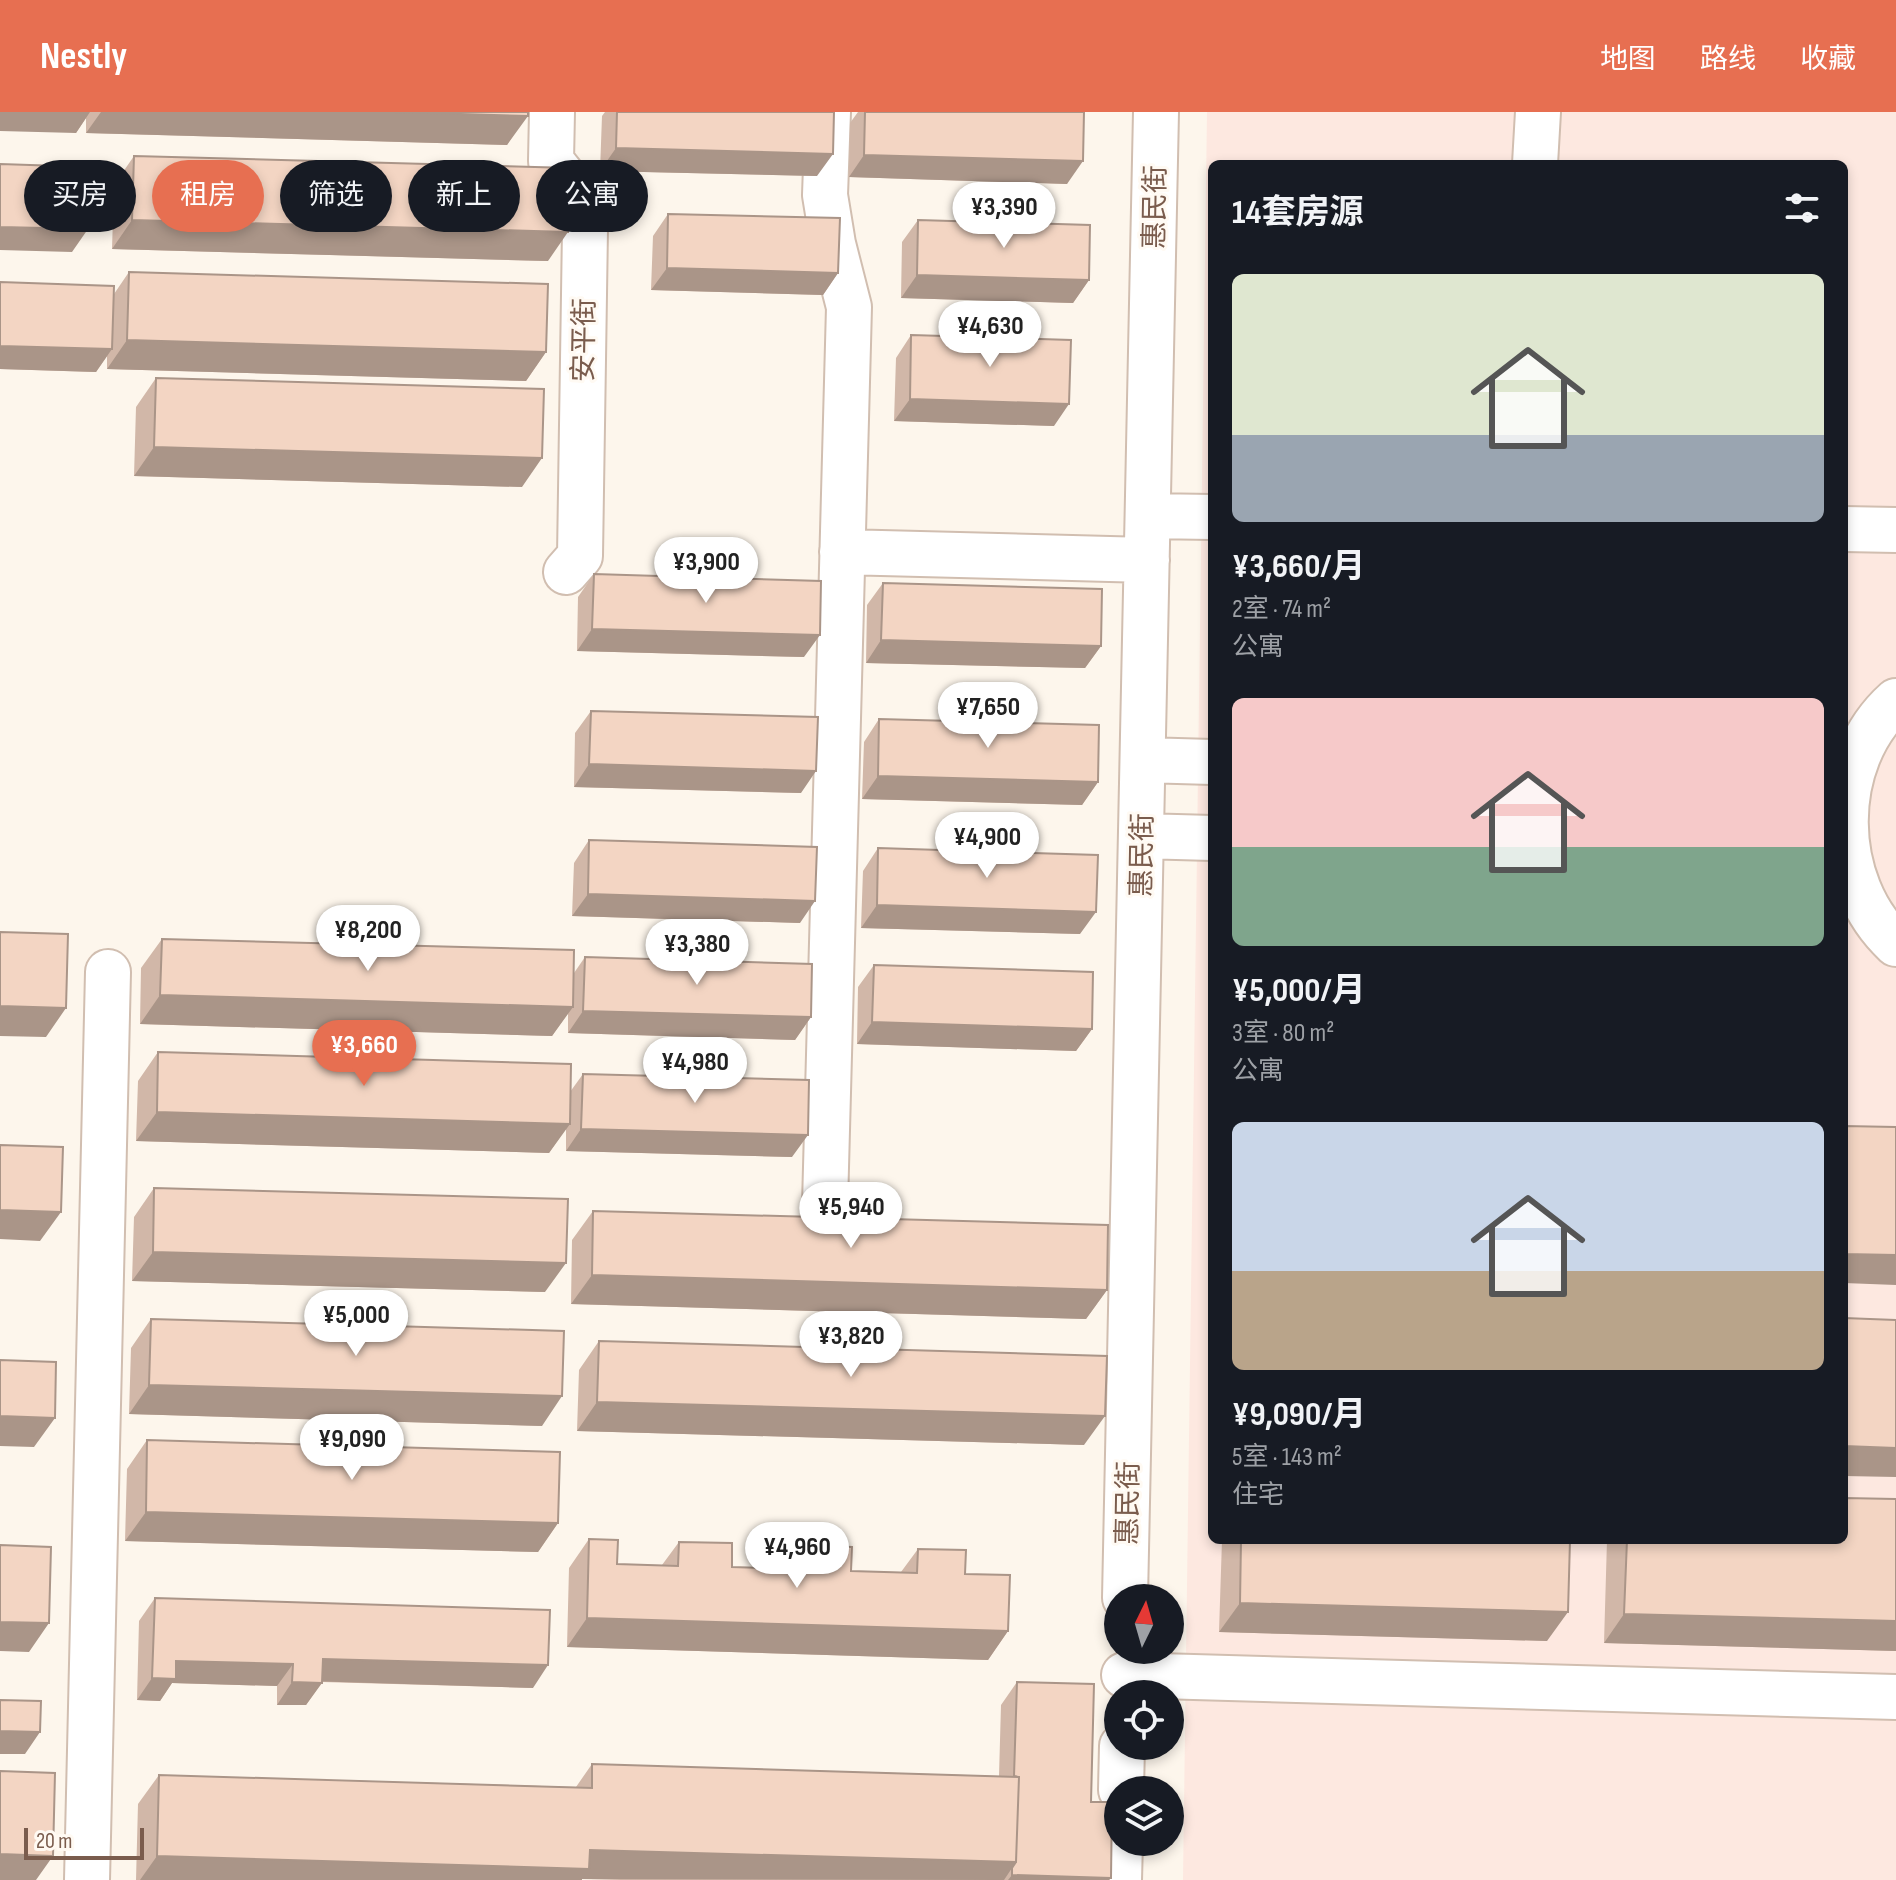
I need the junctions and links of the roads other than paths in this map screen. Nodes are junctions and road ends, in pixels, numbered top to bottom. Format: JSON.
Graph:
{"nodes":[{"id":1,"x":552,"y":112,"type":"edge"},
{"id":2,"x":828,"y":112,"type":"edge"},
{"id":3,"x":1156,"y":112,"type":"edge"},
{"id":4,"x":1538,"y":112,"type":"edge"},
{"id":5,"x":1535,"y":160,"type":"edge"},
{"id":6,"x":1148,"y":516,"type":"junction"},
{"id":7,"x":1208,"y":517,"type":"edge"},
{"id":8,"x":1848,"y":529,"type":"edge"},
{"id":9,"x":1896,"y":530,"type":"edge"},
{"id":10,"x":842,"y":552,"type":"junction"},
{"id":11,"x":1147,"y":560,"type":"junction"},
{"id":12,"x":566,"y":572,"type":"dead end"},
{"id":13,"x":1896,"y":701,"type":"edge"},
{"id":14,"x":1143,"y":760,"type":"junction"},
{"id":15,"x":1208,"y":762,"type":"edge"},
{"id":16,"x":1848,"y":776,"type":"edge"},
{"id":17,"x":1141,"y":836,"type":"junction"},
{"id":18,"x":1208,"y":838,"type":"edge"},
{"id":19,"x":1848,"y":859,"type":"edge"},
{"id":20,"x":1896,"y":944,"type":"edge"},
{"id":21,"x":108,"y":972,"type":"dead end"},
{"id":22,"x":824,"y":1242,"type":"edge"},
{"id":23,"x":1125,"y":1584,"type":"edge"},
{"id":24,"x":1124,"y":1673,"type":"edge"},
{"id":25,"x":1896,"y":1697,"type":"edge"},
{"id":26,"x":1120,"y":1856,"type":"edge"},
{"id":27,"x":87,"y":1880,"type":"edge"},
{"id":28,"x":1119,"y":1880,"type":"edge"}],
"edges":[{"from":1,"to":12,"type":"street","name":"安平街"},
{"from":2,"to":10,"type":"street"},
{"from":3,"to":6,"type":"street","name":"惠民街"},
{"from":4,"to":5,"type":"street"},
{"from":6,"to":7,"type":"street"},
{"from":6,"to":11,"type":"street","name":"惠民街"},
{"from":8,"to":9,"type":"street"},
{"from":10,"to":11,"type":"street"},
{"from":10,"to":22,"type":"street"},
{"from":11,"to":14,"type":"street","name":"惠民街"},
{"from":13,"to":16,"type":"street"},
{"from":14,"to":15,"type":"street"},
{"from":14,"to":17,"type":"street","name":"惠民街"},
{"from":17,"to":18,"type":"street"},
{"from":17,"to":23,"type":"street","name":"惠民街"},
{"from":19,"to":20,"type":"street"},
{"from":21,"to":27,"type":"street"},
{"from":24,"to":25,"type":"street"},
{"from":26,"to":28,"type":"street"}]}
